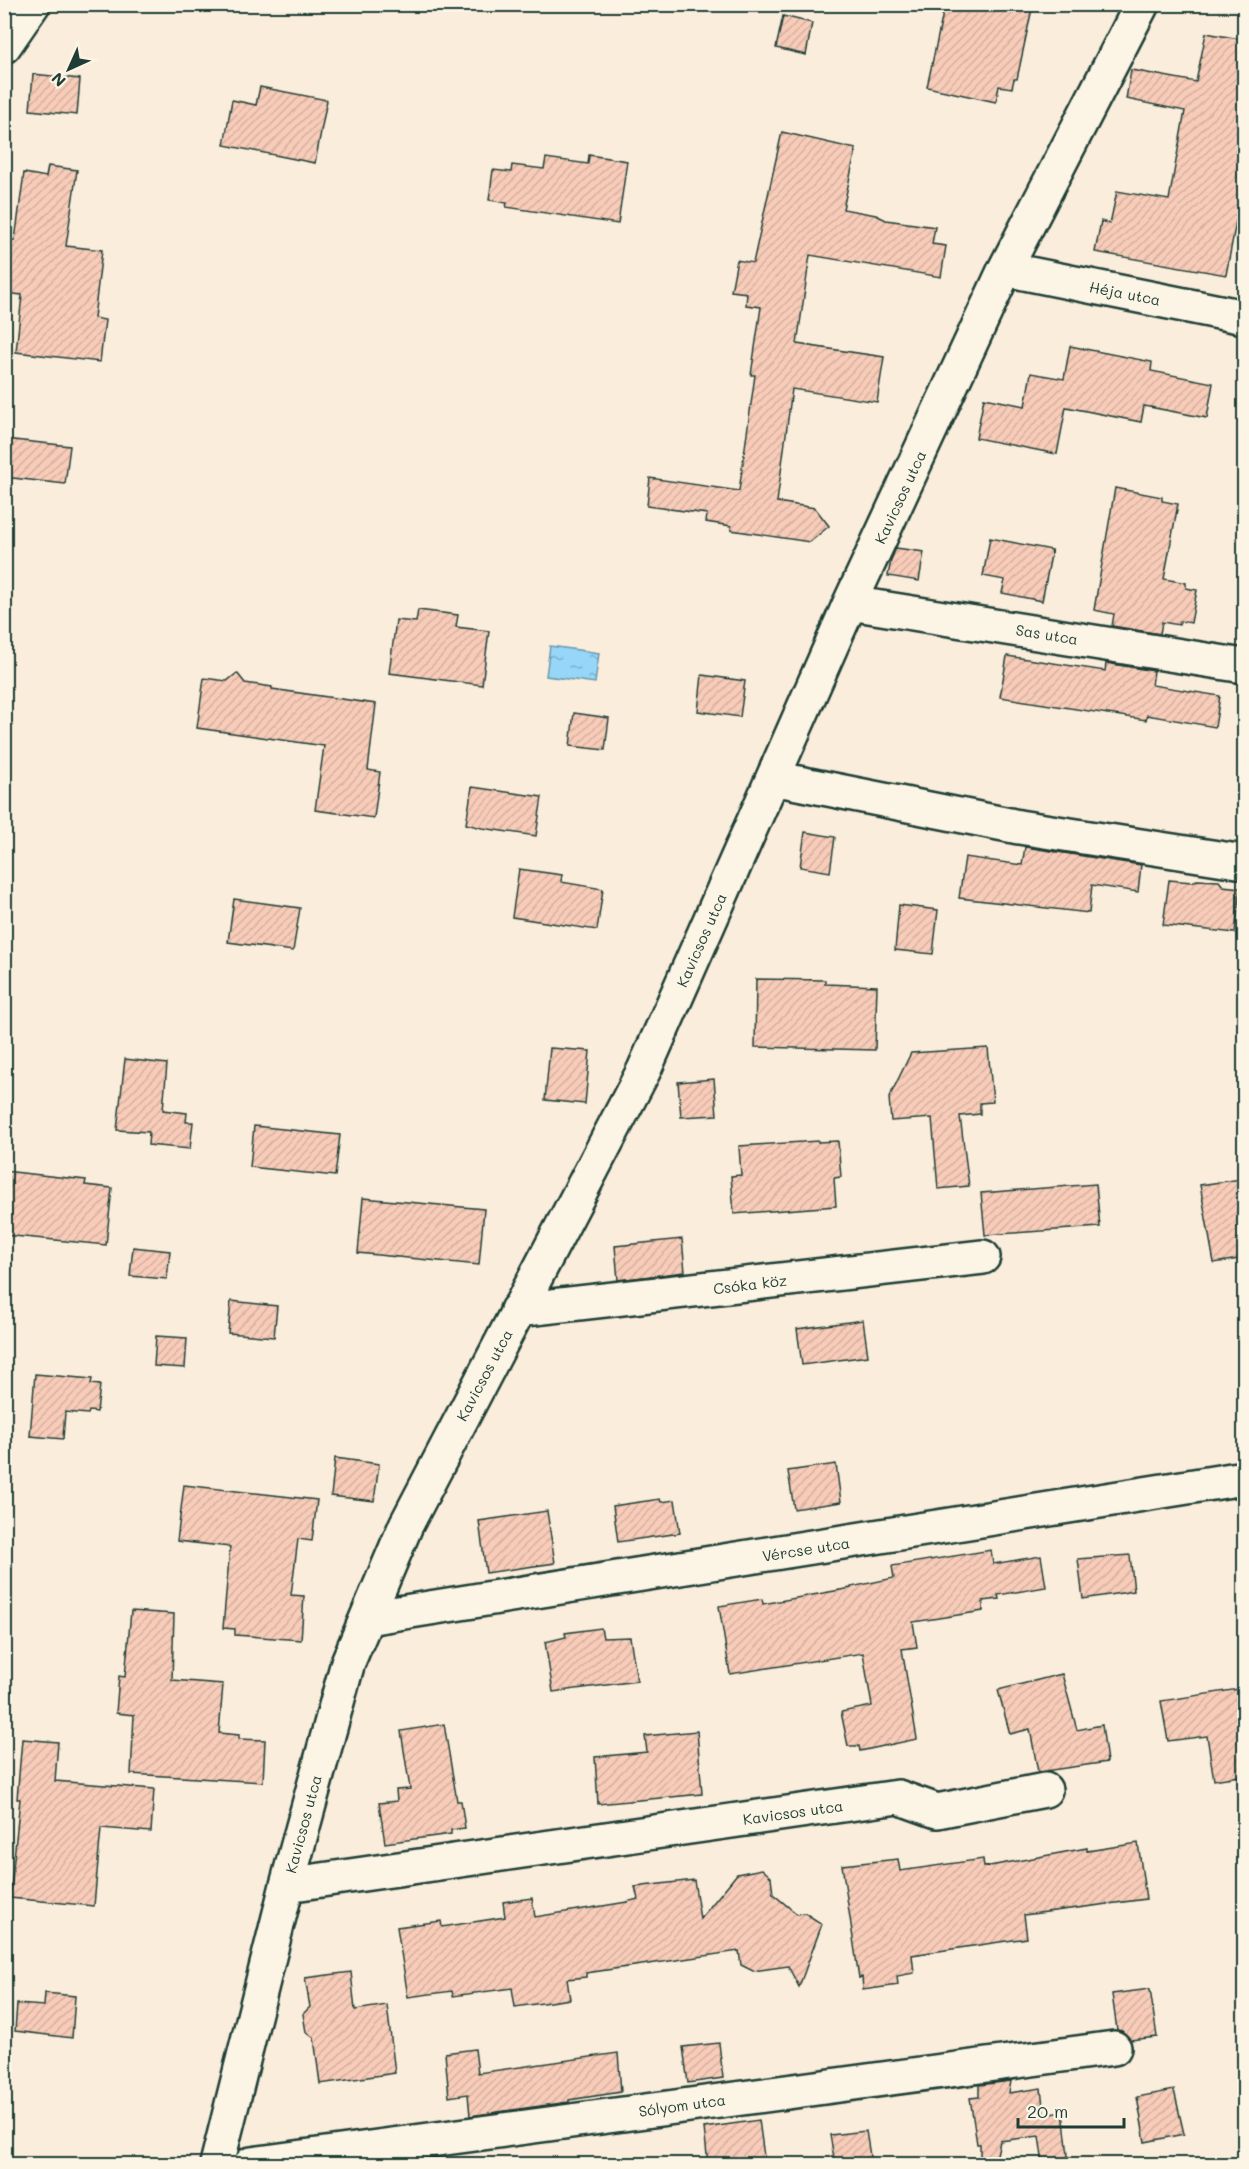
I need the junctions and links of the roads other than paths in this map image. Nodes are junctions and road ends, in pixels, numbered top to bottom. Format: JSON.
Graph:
{"nodes":[{"id":1,"x":33,"y":4,"type":"edge"},
{"id":2,"x":1142,"y":4,"type":"edge"},
{"id":3,"x":4,"y":46,"type":"edge"},
{"id":4,"x":1005,"y":269,"type":"junction"},
{"id":5,"x":1245,"y":317,"type":"edge"},
{"id":6,"x":850,"y":603,"type":"junction"},
{"id":7,"x":1245,"y":666,"type":"edge"},
{"id":8,"x":773,"y":778,"type":"junction"},
{"id":9,"x":1245,"y":862,"type":"edge"},
{"id":10,"x":983,"y":1257,"type":"dead end"},
{"id":11,"x":517,"y":1310,"type":"junction"},
{"id":12,"x":1245,"y":1478,"type":"edge"},
{"id":13,"x":367,"y":1618,"type":"junction"},
{"id":14,"x":1046,"y":1790,"type":"dead end"},
{"id":15,"x":287,"y":1885,"type":"junction"},
{"id":16,"x":1114,"y":2048,"type":"dead end"},
{"id":17,"x":217,"y":2164,"type":"edge"},
{"id":18,"x":251,"y":2164,"type":"edge"}],
"edges":[{"from":1,"to":3,"type":"street"},
{"from":2,"to":4,"type":"street","name":"Kavicsos utca"},
{"from":4,"to":5,"type":"street","name":"Héja utca"},
{"from":4,"to":6,"type":"street","name":"Kavicsos utca"},
{"from":6,"to":7,"type":"street","name":"Sas utca"},
{"from":6,"to":8,"type":"street","name":"Kavicsos utca"},
{"from":8,"to":9,"type":"street"},
{"from":8,"to":11,"type":"street","name":"Kavicsos utca"},
{"from":10,"to":11,"type":"street","name":"Csóka köz"},
{"from":11,"to":13,"type":"street","name":"Kavicsos utca"},
{"from":12,"to":13,"type":"street","name":"Vércse utca"},
{"from":13,"to":15,"type":"street","name":"Kavicsos utca"},
{"from":14,"to":15,"type":"street","name":"Kavicsos utca"},
{"from":15,"to":17,"type":"street","name":"Kavicsos utca"},
{"from":16,"to":18,"type":"street","name":"Sólyom utca"}]}
